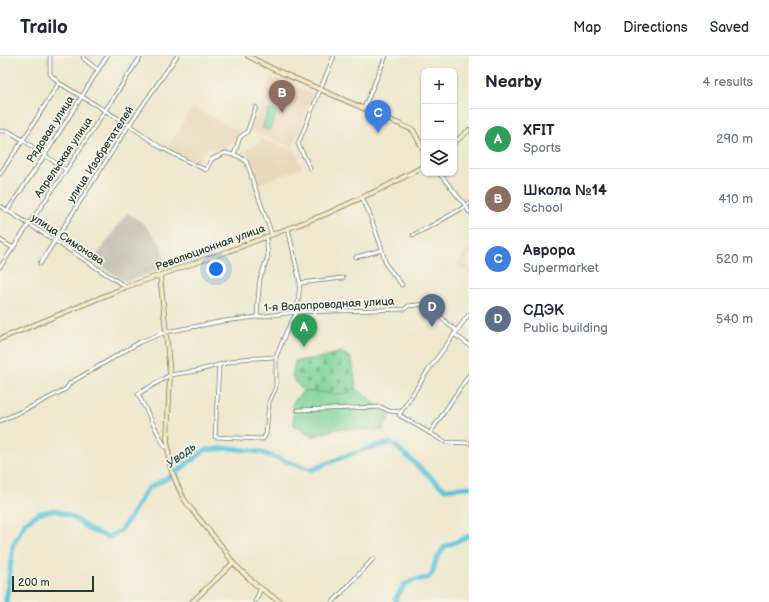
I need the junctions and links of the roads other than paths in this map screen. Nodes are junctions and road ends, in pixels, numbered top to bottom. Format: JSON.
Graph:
{"nodes":[{"id":1,"x":50,"y":56,"type":"edge"},
{"id":2,"x":83,"y":56,"type":"edge"},
{"id":3,"x":107,"y":56,"type":"edge"},
{"id":4,"x":141,"y":56,"type":"edge"},
{"id":5,"x":177,"y":56,"type":"edge"},
{"id":6,"x":248,"y":56,"type":"edge"},
{"id":7,"x":334,"y":56,"type":"edge"},
{"id":8,"x":386,"y":56,"type":"edge"},
{"id":9,"x":98,"y":70,"type":"junction"},
{"id":10,"x":58,"y":83,"type":"junction"},
{"id":11,"x":320,"y":90,"type":"junction"},
{"id":12,"x":82,"y":97,"type":"junction"},
{"id":13,"x":256,"y":107,"type":"dead end"},
{"id":14,"x":364,"y":108,"type":"junction"},
{"id":15,"x":105,"y":111,"type":"junction"},
{"id":16,"x":129,"y":125,"type":"junction"},
{"id":17,"x":469,"y":130,"type":"edge"},
{"id":18,"x":0,"y":131,"type":"edge"},
{"id":19,"x":23,"y":140,"type":"junction"},
{"id":20,"x":457,"y":140,"type":"edge"},
{"id":21,"x":421,"y":145,"type":"edge"},
{"id":22,"x":234,"y":154,"type":"junction"},
{"id":23,"x":44,"y":155,"type":"junction"},
{"id":24,"x":310,"y":168,"type":"dead end"},
{"id":25,"x":421,"y":168,"type":"edge"},
{"id":26,"x":66,"y":170,"type":"junction"},
{"id":27,"x":0,"y":174,"type":"edge"},
{"id":28,"x":441,"y":176,"type":"edge"},
{"id":29,"x":362,"y":198,"type":"junction"},
{"id":30,"x":469,"y":203,"type":"edge"},
{"id":31,"x":0,"y":206,"type":"edge"},
{"id":32,"x":466,"y":206,"type":"junction"},
{"id":33,"x":7,"y":211,"type":"junction"},
{"id":34,"x":469,"y":212,"type":"edge"},
{"id":35,"x":29,"y":224,"type":"junction"},
{"id":36,"x":288,"y":228,"type":"junction"},
{"id":37,"x":272,"y":235,"type":"junction"},
{"id":38,"x":413,"y":235,"type":"dead end"},
{"id":39,"x":266,"y":237,"type":"junction"},
{"id":40,"x":0,"y":240,"type":"edge"},
{"id":41,"x":54,"y":240,"type":"junction"},
{"id":42,"x":13,"y":248,"type":"junction"},
{"id":43,"x":382,"y":250,"type":"junction"},
{"id":44,"x":356,"y":258,"type":"dead end"},
{"id":45,"x":40,"y":264,"type":"dead end"},
{"id":46,"x":0,"y":267,"type":"edge"},
{"id":47,"x":160,"y":275,"type":"junction"},
{"id":48,"x":343,"y":278,"type":"dead end"},
{"id":49,"x":300,"y":283,"type":"junction"},
{"id":50,"x":402,"y":285,"type":"dead end"},
{"id":51,"x":126,"y":287,"type":"junction"},
{"id":52,"x":297,"y":312,"type":"junction"},
{"id":53,"x":469,"y":314,"type":"edge"},
{"id":54,"x":257,"y":317,"type":"junction"},
{"id":55,"x":457,"y":330,"type":"junction"},
{"id":56,"x":166,"y":332,"type":"junction"},
{"id":57,"x":454,"y":334,"type":"junction"},
{"id":58,"x":1,"y":338,"type":"edge"},
{"id":59,"x":469,"y":345,"type":"edge"},
{"id":60,"x":276,"y":357,"type":"junction"},
{"id":61,"x":218,"y":365,"type":"junction"},
{"id":62,"x":170,"y":375,"type":"junction"},
{"id":63,"x":469,"y":376,"type":"edge"},
{"id":64,"x":298,"y":410,"type":"dead end"},
{"id":65,"x":400,"y":413,"type":"junction"},
{"id":66,"x":0,"y":421,"type":"edge"},
{"id":67,"x":430,"y":433,"type":"junction"},
{"id":68,"x":469,"y":443,"type":"edge"},
{"id":69,"x":165,"y":447,"type":"dead end"},
{"id":70,"x":373,"y":559,"type":"dead end"},
{"id":71,"x":233,"y":562,"type":"junction"},
{"id":72,"x":260,"y":588,"type":"junction"},
{"id":73,"x":192,"y":602,"type":"edge"},
{"id":74,"x":255,"y":602,"type":"edge"},
{"id":75,"x":280,"y":602,"type":"edge"},
{"id":76,"x":333,"y":602,"type":"edge"}],
"edges":[{"from":1,"to":10,"type":"street"},
{"from":2,"to":9,"type":"street"},
{"from":3,"to":9,"type":"street","name":"Рядовая улица"},
{"from":4,"to":15,"type":"street","name":"Апрельская улица"},
{"from":5,"to":16,"type":"street","name":"улица Изобретателей"},
{"from":6,"to":11,"type":"main road"},
{"from":7,"to":11,"type":"street"},
{"from":8,"to":14,"type":"street"},
{"from":9,"to":12,"type":"street","name":"Рядовая улица"},
{"from":10,"to":12,"type":"street"},
{"from":10,"to":19,"type":"street"},
{"from":11,"to":14,"type":"main road"},
{"from":11,"to":24,"type":"street"},
{"from":12,"to":15,"type":"street"},
{"from":12,"to":23,"type":"street","name":"Рядовая улица"},
{"from":13,"to":22,"type":"street"},
{"from":14,"to":21,"type":"main road"},
{"from":15,"to":16,"type":"street"},
{"from":15,"to":26,"type":"street","name":"Апрельская улица"},
{"from":16,"to":22,"type":"street"},
{"from":16,"to":41,"type":"street","name":"улица Изобретателей"},
{"from":17,"to":20,"type":"main road"},
{"from":18,"to":19,"type":"street"},
{"from":19,"to":23,"type":"street"},
{"from":19,"to":27,"type":"street"},
{"from":22,"to":37,"type":"street"},
{"from":23,"to":26,"type":"street"},
{"from":23,"to":33,"type":"street","name":"Рядовая улица"},
{"from":25,"to":29,"type":"main road","name":"Революционная улица"},
{"from":26,"to":35,"type":"street","name":"Апрельская улица"},
{"from":28,"to":32,"type":"street"},
{"from":29,"to":36,"type":"main road","name":"Революционная улица"},
{"from":29,"to":43,"type":"street"},
{"from":30,"to":32,"type":"street"},
{"from":31,"to":33,"type":"street","name":"улица Симонова"},
{"from":32,"to":34,"type":"street"},
{"from":32,"to":38,"type":"street"},
{"from":33,"to":35,"type":"street","name":"улица Симонова"},
{"from":35,"to":41,"type":"street","name":"улица Симонова"},
{"from":35,"to":42,"type":"street","name":"Апрельская улица"},
{"from":36,"to":37,"type":"main road","name":"Революционная улица"},
{"from":36,"to":49,"type":"street"},
{"from":37,"to":39,"type":"main road","name":"Революционная улица"},
{"from":39,"to":47,"type":"main road","name":"Революционная улица"},
{"from":39,"to":54,"type":"street"},
{"from":40,"to":42,"type":"street"},
{"from":41,"to":45,"type":"street","name":"улица Изобретателей"},
{"from":41,"to":51,"type":"street","name":"улица Симонова"},
{"from":42,"to":46,"type":"street","name":"Апрельская улица"},
{"from":43,"to":44,"type":"street"},
{"from":43,"to":50,"type":"street"},
{"from":47,"to":51,"type":"main road","name":"Революционная улица"},
{"from":47,"to":56,"type":"main road"},
{"from":48,"to":49,"type":"street"},
{"from":49,"to":52,"type":"street"},
{"from":51,"to":58,"type":"main road","name":"Революционная улица"},
{"from":52,"to":54,"type":"street","name":"1-я Водопроводная улица"},
{"from":52,"to":55,"type":"street","name":"1-я Водопроводная улица"},
{"from":52,"to":60,"type":"street"},
{"from":53,"to":55,"type":"street"},
{"from":54,"to":56,"type":"street","name":"1-я Водопроводная улица"},
{"from":55,"to":57,"type":"street"},
{"from":56,"to":62,"type":"main road"},
{"from":56,"to":66,"type":"street","name":"1-я Водопроводная улица"},
{"from":57,"to":59,"type":"street"},
{"from":57,"to":65,"type":"street"},
{"from":60,"to":61,"type":"street"},
{"from":60,"to":61,"type":"street"},
{"from":61,"to":62,"type":"street"},
{"from":62,"to":69,"type":"street"},
{"from":62,"to":71,"type":"main road"},
{"from":63,"to":67,"type":"street"},
{"from":64,"to":65,"type":"street"},
{"from":65,"to":67,"type":"street"},
{"from":67,"to":68,"type":"street"},
{"from":70,"to":76,"type":"street"},
{"from":71,"to":72,"type":"main road"},
{"from":71,"to":73,"type":"main road"},
{"from":72,"to":74,"type":"street"},
{"from":72,"to":75,"type":"main road"}]}
